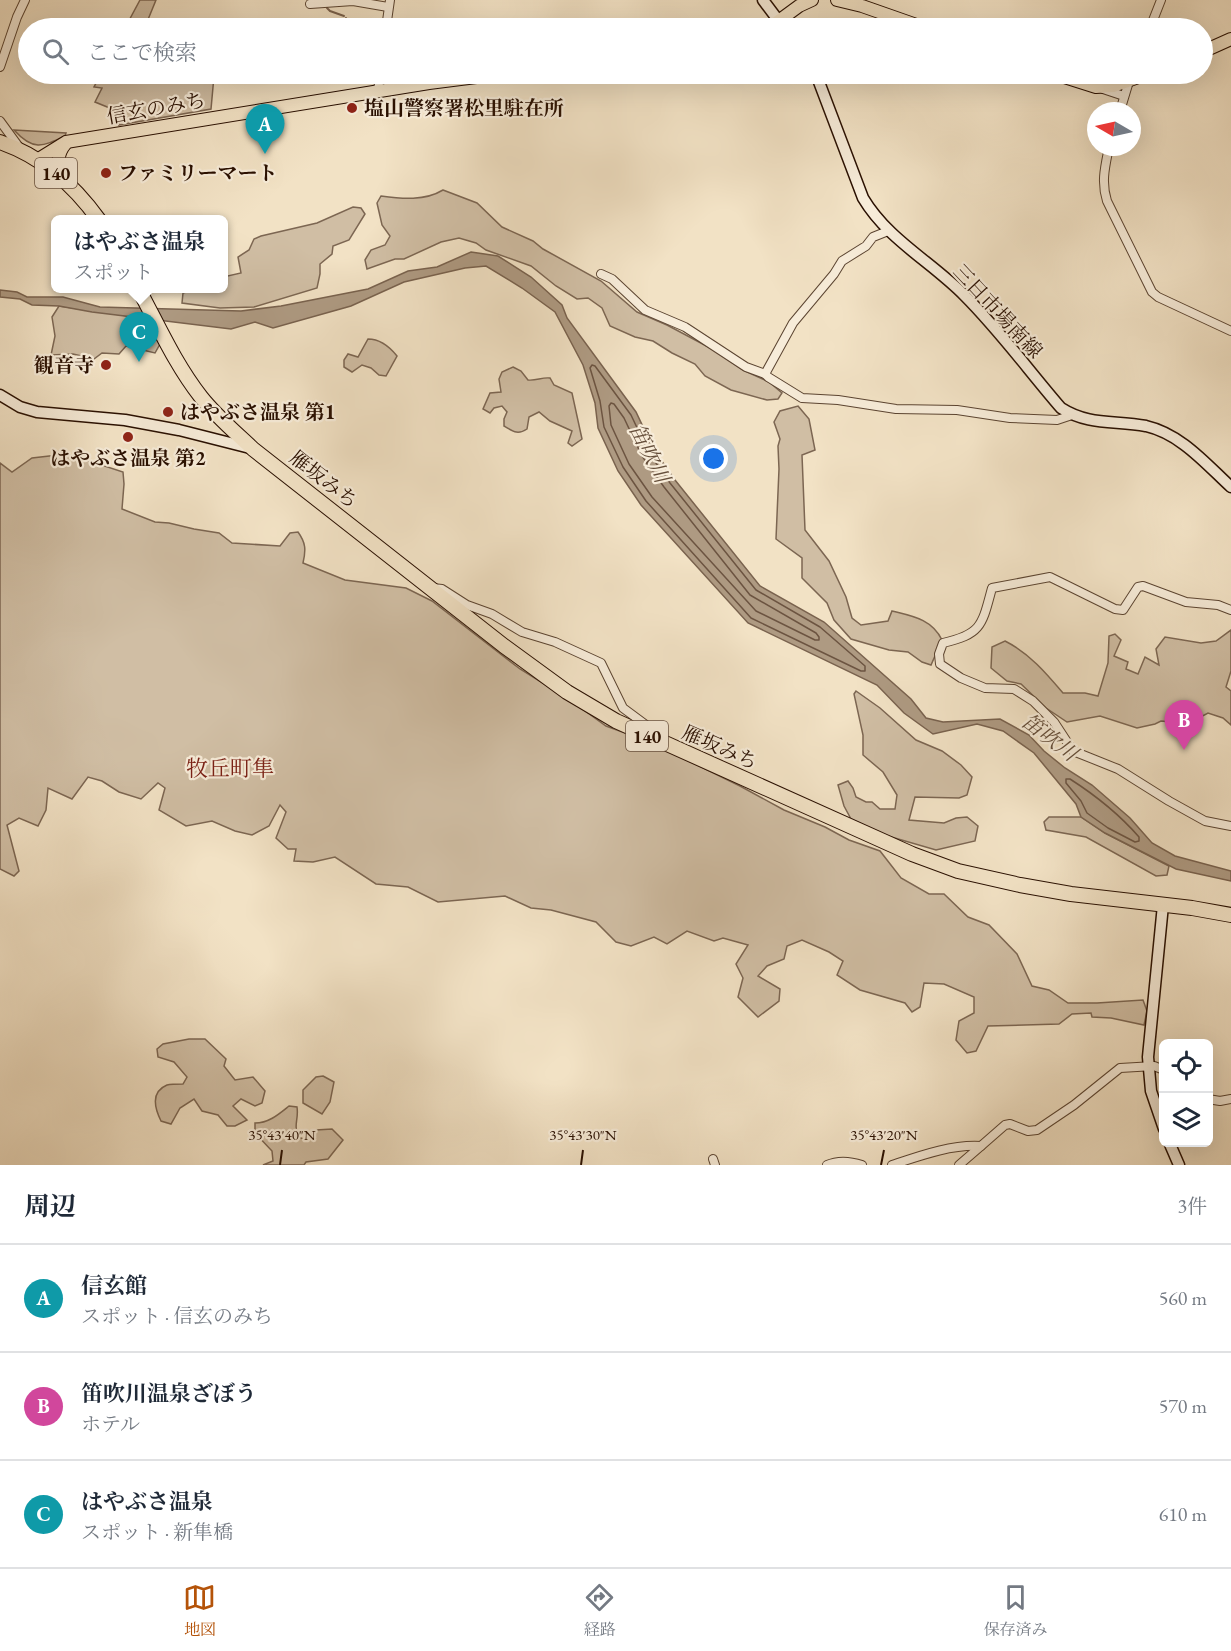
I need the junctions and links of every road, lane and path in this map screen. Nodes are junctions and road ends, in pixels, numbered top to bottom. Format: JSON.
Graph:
{"nodes":[{"id":1,"x":25,"y":0,"type":"edge"},
{"id":2,"x":763,"y":0,"type":"edge"},
{"id":3,"x":812,"y":0,"type":"edge"},
{"id":4,"x":837,"y":0,"type":"edge"},
{"id":5,"x":1161,"y":0,"type":"edge"},
{"id":6,"x":389,"y":3,"type":"edge"},
{"id":7,"x":310,"y":4,"type":"dead end"},
{"id":8,"x":387,"y":18,"type":"edge"},
{"id":9,"x":773,"y":18,"type":"edge"},
{"id":10,"x":786,"y":18,"type":"edge"},
{"id":11,"x":896,"y":18,"type":"edge"},
{"id":12,"x":1154,"y":18,"type":"edge"},
{"id":13,"x":1231,"y":39,"type":"edge"},
{"id":14,"x":1213,"y":47,"type":"edge"},
{"id":15,"x":0,"y":67,"type":"edge"},
{"id":16,"x":379,"y":84,"type":"edge"},
{"id":17,"x":432,"y":84,"type":"edge"},
{"id":18,"x":820,"y":84,"type":"edge"},
{"id":19,"x":1087,"y":84,"type":"edge"},
{"id":20,"x":1117,"y":84,"type":"edge"},
{"id":21,"x":1128,"y":84,"type":"edge"},
{"id":22,"x":1096,"y":87,"type":"junction"},
{"id":23,"x":378,"y":92,"type":"junction"},
{"id":24,"x":1124,"y":96,"type":"junction"},
{"id":25,"x":1122,"y":102,"type":"edge"},
{"id":26,"x":0,"y":122,"type":"edge"},
{"id":27,"x":0,"y":142,"type":"edge"},
{"id":28,"x":66,"y":142,"type":"junction"},
{"id":29,"x":21,"y":151,"type":"junction"},
{"id":30,"x":1107,"y":156,"type":"edge"},
{"id":31,"x":37,"y":160,"type":"junction"},
{"id":32,"x":64,"y":179,"type":"junction"},
{"id":33,"x":96,"y":215,"type":"edge"},
{"id":34,"x":888,"y":231,"type":"junction"},
{"id":35,"x":601,"y":274,"type":"dead end"},
{"id":36,"x":141,"y":293,"type":"edge"},
{"id":37,"x":1231,"y":331,"type":"edge"},
{"id":38,"x":765,"y":374,"type":"junction"},
{"id":39,"x":0,"y":395,"type":"edge"},
{"id":40,"x":1072,"y":415,"type":"junction"},
{"id":41,"x":254,"y":449,"type":"junction"},
{"id":42,"x":1231,"y":488,"type":"edge"},
{"id":43,"x":429,"y":587,"type":"junction"},
{"id":44,"x":1231,"y":610,"type":"edge"},
{"id":45,"x":658,"y":741,"type":"junction"},
{"id":46,"x":1231,"y":826,"type":"edge"},
{"id":47,"x":1163,"y":905,"type":"junction"},
{"id":48,"x":1231,"y":915,"type":"edge"},
{"id":49,"x":1148,"y":1067,"type":"junction"},
{"id":50,"x":1159,"y":1068,"type":"edge"},
{"id":51,"x":1231,"y":1099,"type":"edge"},
{"id":52,"x":1213,"y":1100,"type":"edge"},
{"id":53,"x":1159,"y":1114,"type":"edge"},
{"id":54,"x":981,"y":1146,"type":"junction"},
{"id":55,"x":1171,"y":1147,"type":"edge"},
{"id":56,"x":827,"y":1165,"type":"edge"},
{"id":57,"x":862,"y":1165,"type":"edge"},
{"id":58,"x":892,"y":1165,"type":"edge"},
{"id":59,"x":959,"y":1165,"type":"edge"},
{"id":60,"x":1179,"y":1165,"type":"edge"}],
"edges":[{"from":1,"to":15,"type":"street"},
{"from":2,"to":9,"type":"main road"},
{"from":3,"to":10,"type":"main road"},
{"from":4,"to":11,"type":"main road"},
{"from":5,"to":12,"type":"street"},
{"from":6,"to":7,"type":"street"},
{"from":6,"to":8,"type":"street"},
{"from":13,"to":14,"type":"main road"},
{"from":16,"to":23,"type":"street"},
{"from":17,"to":23,"type":"main road","name":"信玄のみち"},
{"from":18,"to":34,"type":"main road","name":"三日市場南線"},
{"from":19,"to":22,"type":"main road"},
{"from":20,"to":22,"type":"main road"},
{"from":21,"to":24,"type":"street"},
{"from":22,"to":24,"type":"street"},
{"from":23,"to":28,"type":"main road","name":"信玄のみち"},
{"from":24,"to":25,"type":"street"},
{"from":26,"to":29,"type":"street"},
{"from":27,"to":29,"type":"highway","number":"140"},
{"from":28,"to":31,"type":"main road","name":"信玄のみち"},
{"from":28,"to":32,"type":"main road"},
{"from":29,"to":31,"type":"highway","number":"140"},
{"from":30,"to":37,"type":"street"},
{"from":31,"to":32,"type":"highway","number":"140"},
{"from":32,"to":33,"type":"highway","number":"140"},
{"from":34,"to":38,"type":"street"},
{"from":34,"to":40,"type":"main road","name":"三日市場南線"},
{"from":35,"to":38,"type":"street"},
{"from":36,"to":41,"type":"highway","name":"雁坂みち","number":"140"},
{"from":38,"to":40,"type":"street"},
{"from":39,"to":41,"type":"main road"},
{"from":40,"to":42,"type":"main road"},
{"from":41,"to":43,"type":"highway","name":"雁坂みち","number":"140"},
{"from":43,"to":45,"type":"highway","name":"雁坂みち","number":"140"},
{"from":43,"to":45,"type":"street"},
{"from":44,"to":46,"type":"street"},
{"from":45,"to":47,"type":"highway","name":"雁坂みち","number":"140"},
{"from":47,"to":48,"type":"highway","name":"雁坂みち","number":"140"},
{"from":47,"to":49,"type":"main road"},
{"from":49,"to":50,"type":"street"},
{"from":49,"to":53,"type":"main road"},
{"from":49,"to":54,"type":"street"},
{"from":51,"to":52,"type":"street"},
{"from":54,"to":58,"type":"street"},
{"from":54,"to":59,"type":"street"},
{"from":55,"to":60,"type":"main road"},
{"from":56,"to":57,"type":"street"}]}
